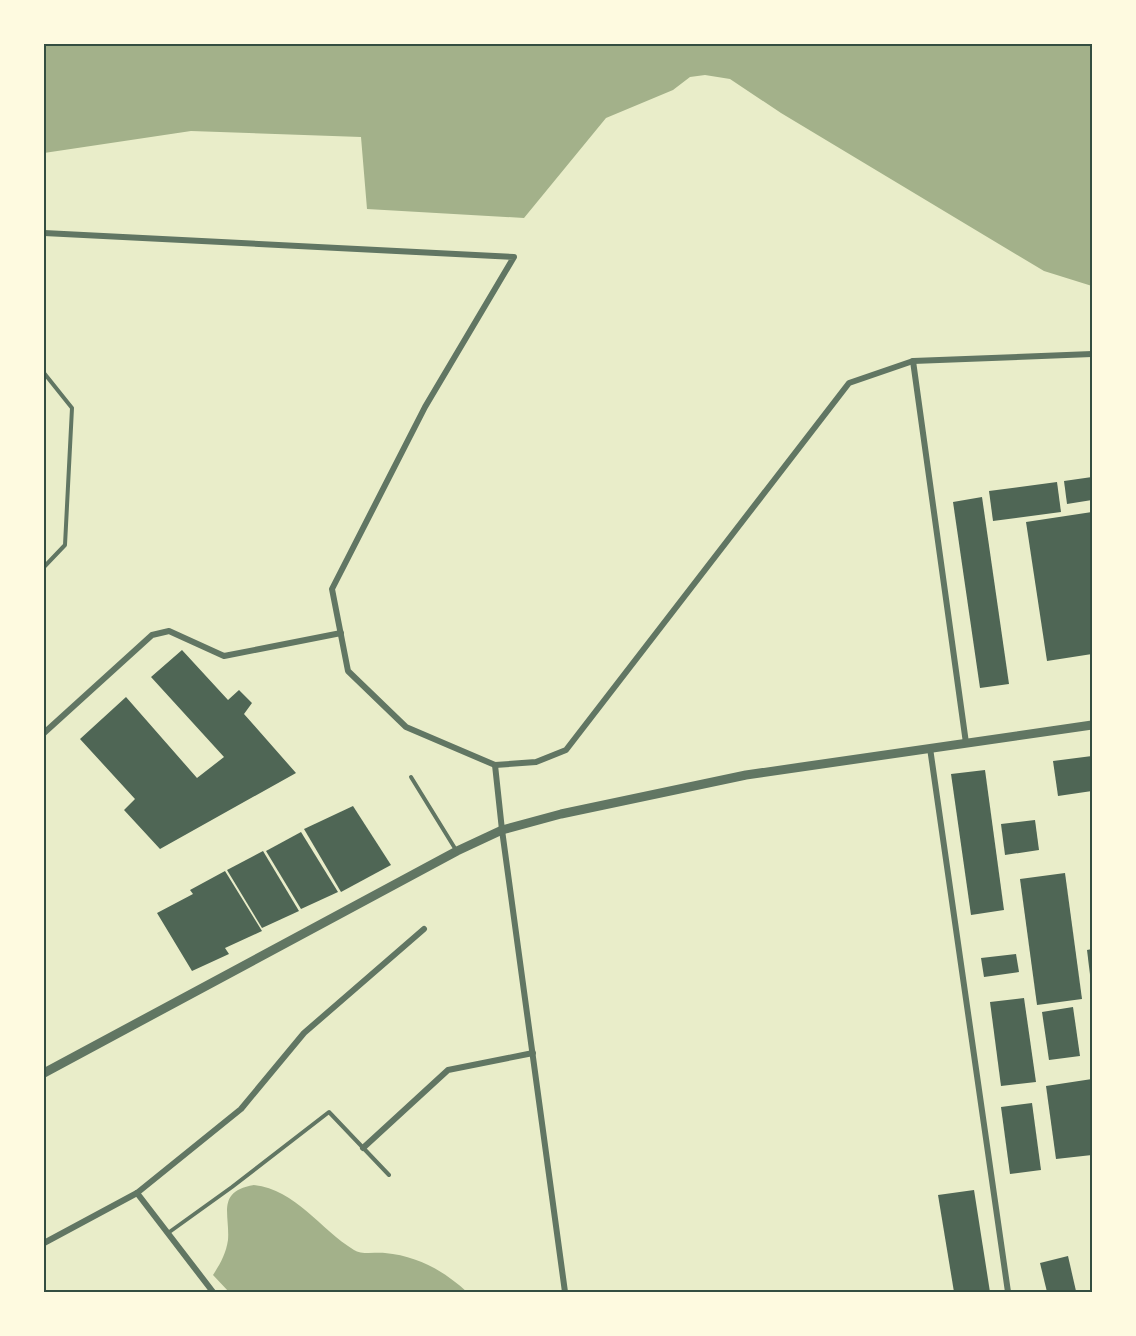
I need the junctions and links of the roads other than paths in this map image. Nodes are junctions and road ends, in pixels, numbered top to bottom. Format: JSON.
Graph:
{"nodes":[{"id":1,"x":44,"y":233,"type":"edge"},
{"id":2,"x":1092,"y":354,"type":"edge"},
{"id":3,"x":913,"y":361,"type":"junction"},
{"id":4,"x":44,"y":373,"type":"edge"},
{"id":5,"x":44,"y":567,"type":"edge"},
{"id":6,"x":341,"y":633,"type":"junction"},
{"id":7,"x":1092,"y":725,"type":"edge"},
{"id":8,"x":44,"y":733,"type":"edge"},
{"id":9,"x":966,"y":743,"type":"junction"},
{"id":10,"x":930,"y":748,"type":"junction"},
{"id":11,"x":495,"y":765,"type":"junction"},
{"id":12,"x":411,"y":777,"type":"dead end"},
{"id":13,"x":502,"y":830,"type":"junction"},
{"id":14,"x":457,"y":851,"type":"junction"},
{"id":15,"x":424,"y":929,"type":"dead end"},
{"id":16,"x":532,"y":1053,"type":"junction"},
{"id":17,"x":44,"y":1073,"type":"edge"},
{"id":18,"x":363,"y":1148,"type":"junction"},
{"id":19,"x":389,"y":1175,"type":"dead end"},
{"id":20,"x":137,"y":1193,"type":"junction"},
{"id":21,"x":168,"y":1233,"type":"junction"},
{"id":22,"x":44,"y":1243,"type":"edge"},
{"id":23,"x":213,"y":1293,"type":"edge"},
{"id":24,"x":565,"y":1293,"type":"edge"},
{"id":25,"x":1008,"y":1293,"type":"edge"}],
"edges":[{"from":1,"to":6,"type":"street"},
{"from":2,"to":3,"type":"street"},
{"from":3,"to":9,"type":"street"},
{"from":3,"to":11,"type":"street"},
{"from":4,"to":5,"type":"lane"},
{"from":6,"to":8,"type":"street"},
{"from":6,"to":11,"type":"street"},
{"from":7,"to":9,"type":"street"},
{"from":9,"to":10,"type":"street"},
{"from":10,"to":13,"type":"street"},
{"from":10,"to":25,"type":"street"},
{"from":11,"to":13,"type":"street"},
{"from":12,"to":14,"type":"lane"},
{"from":13,"to":14,"type":"street"},
{"from":13,"to":16,"type":"street"},
{"from":14,"to":17,"type":"street"},
{"from":15,"to":20,"type":"street"},
{"from":16,"to":18,"type":"street"},
{"from":16,"to":24,"type":"street"},
{"from":18,"to":19,"type":"lane"},
{"from":18,"to":21,"type":"lane"},
{"from":20,"to":21,"type":"street"},
{"from":20,"to":22,"type":"street"},
{"from":21,"to":23,"type":"street"}]}
